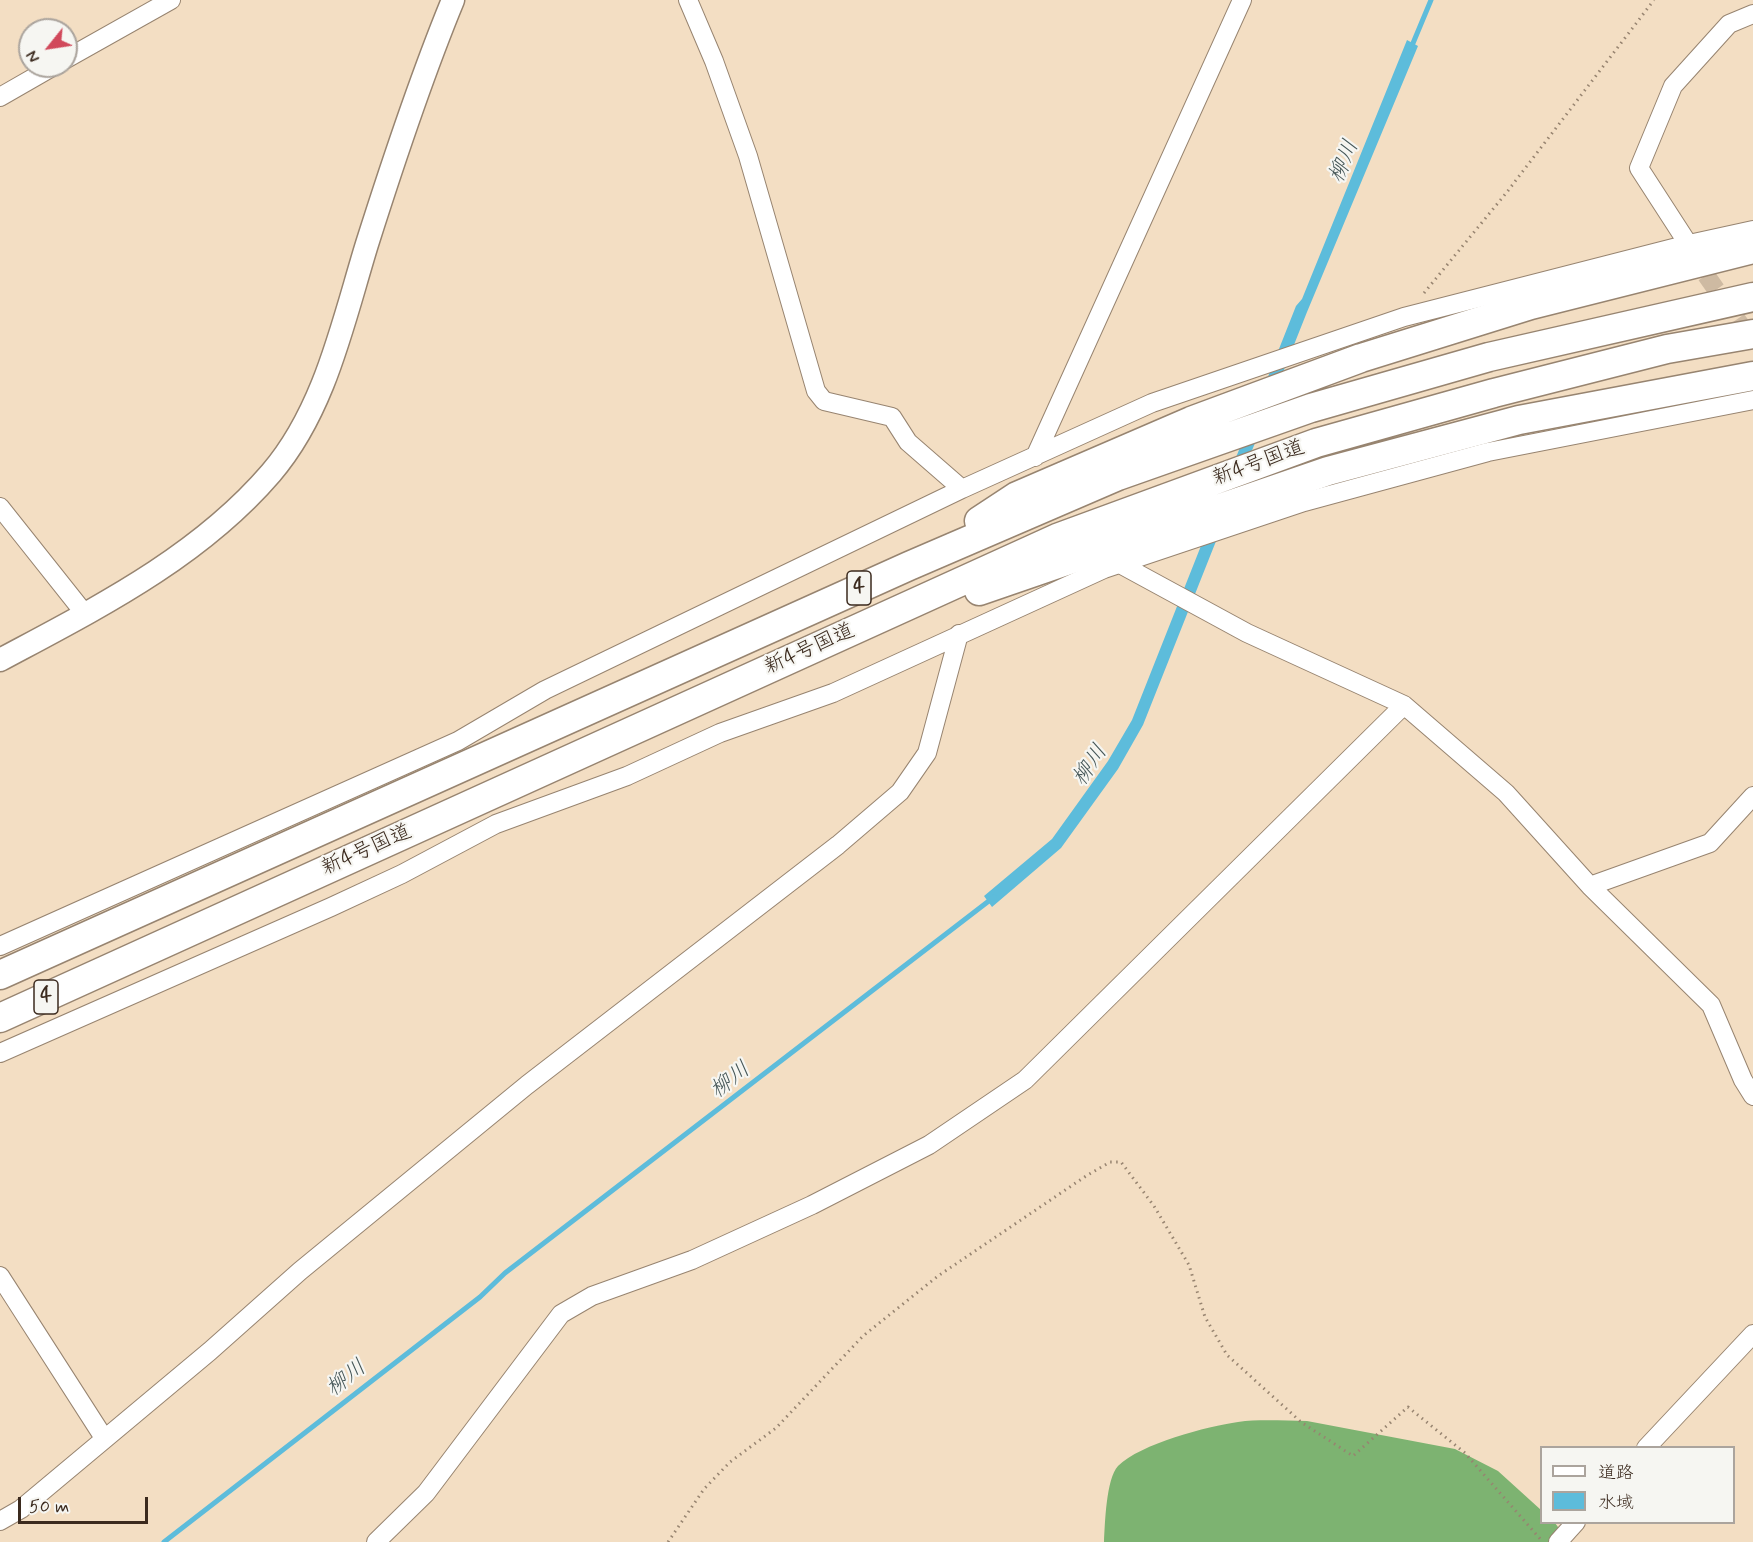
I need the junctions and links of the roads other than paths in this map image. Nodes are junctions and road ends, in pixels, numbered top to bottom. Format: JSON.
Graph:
{"nodes":[{"id":1,"x":171,"y":0,"type":"edge"},
{"id":2,"x":453,"y":0,"type":"edge"},
{"id":3,"x":688,"y":0,"type":"edge"},
{"id":4,"x":1242,"y":0,"type":"edge"},
{"id":5,"x":1753,"y":14,"type":"edge"},
{"id":6,"x":78,"y":52,"type":"edge"},
{"id":7,"x":33,"y":78,"type":"edge"},
{"id":8,"x":0,"y":97,"type":"edge"},
{"id":9,"x":1753,"y":230,"type":"edge"},
{"id":10,"x":1753,"y":249,"type":"edge"},
{"id":11,"x":1698,"y":260,"type":"junction"},
{"id":12,"x":1753,"y":297,"type":"edge"},
{"id":13,"x":1753,"y":334,"type":"edge"},
{"id":14,"x":1753,"y":376,"type":"edge"},
{"id":15,"x":1753,"y":400,"type":"edge"},
{"id":16,"x":1035,"y":457,"type":"junction"},
{"id":17,"x":962,"y":489,"type":"junction"},
{"id":18,"x":0,"y":507,"type":"edge"},
{"id":19,"x":1120,"y":564,"type":"junction"},
{"id":20,"x":909,"y":566,"type":"junction"},
{"id":21,"x":85,"y":614,"type":"junction"},
{"id":22,"x":959,"y":634,"type":"junction"},
{"id":23,"x":832,"y":640,"type":"junction"},
{"id":24,"x":0,"y":660,"type":"edge"},
{"id":25,"x":1404,"y":705,"type":"junction"},
{"id":26,"x":1753,"y":795,"type":"edge"},
{"id":27,"x":1590,"y":886,"type":"junction"},
{"id":28,"x":0,"y":946,"type":"edge"},
{"id":29,"x":0,"y":975,"type":"edge"},
{"id":30,"x":0,"y":1018,"type":"edge"},
{"id":31,"x":0,"y":1053,"type":"edge"},
{"id":32,"x":1753,"y":1096,"type":"edge"},
{"id":33,"x":0,"y":1276,"type":"edge"},
{"id":34,"x":1753,"y":1334,"type":"edge"},
{"id":35,"x":104,"y":1438,"type":"junction"},
{"id":36,"x":1648,"y":1446,"type":"edge"},
{"id":37,"x":0,"y":1521,"type":"edge"},
{"id":38,"x":1574,"y":1524,"type":"edge"},
{"id":39,"x":376,"y":1542,"type":"edge"},
{"id":40,"x":1558,"y":1542,"type":"edge"}],
"edges":[{"from":1,"to":6,"type":"street"},
{"from":2,"to":21,"type":"street"},
{"from":3,"to":17,"type":"street"},
{"from":4,"to":16,"type":"street"},
{"from":5,"to":11,"type":"street"},
{"from":7,"to":8,"type":"street"},
{"from":9,"to":11,"type":"street"},
{"from":10,"to":11,"type":"highway"},
{"from":11,"to":16,"type":"street"},
{"from":11,"to":20,"type":"highway"},
{"from":12,"to":20,"type":"highway","name":"新4号国道","number":"4"},
{"from":13,"to":23,"type":"highway","name":"新4号国道","number":"4"},
{"from":14,"to":23,"type":"highway"},
{"from":15,"to":19,"type":"street"},
{"from":16,"to":17,"type":"street"},
{"from":17,"to":28,"type":"street"},
{"from":18,"to":21,"type":"street"},
{"from":19,"to":22,"type":"street"},
{"from":19,"to":25,"type":"street"},
{"from":20,"to":29,"type":"highway","name":"新4号国道","number":"4"},
{"from":21,"to":24,"type":"street"},
{"from":22,"to":31,"type":"street"},
{"from":22,"to":35,"type":"street"},
{"from":23,"to":30,"type":"highway","name":"新4号国道","number":"4"},
{"from":25,"to":27,"type":"street"},
{"from":25,"to":39,"type":"street"},
{"from":26,"to":27,"type":"street"},
{"from":27,"to":32,"type":"street"},
{"from":33,"to":35,"type":"street"},
{"from":34,"to":36,"type":"street"},
{"from":35,"to":37,"type":"street"},
{"from":38,"to":40,"type":"street"}]}
